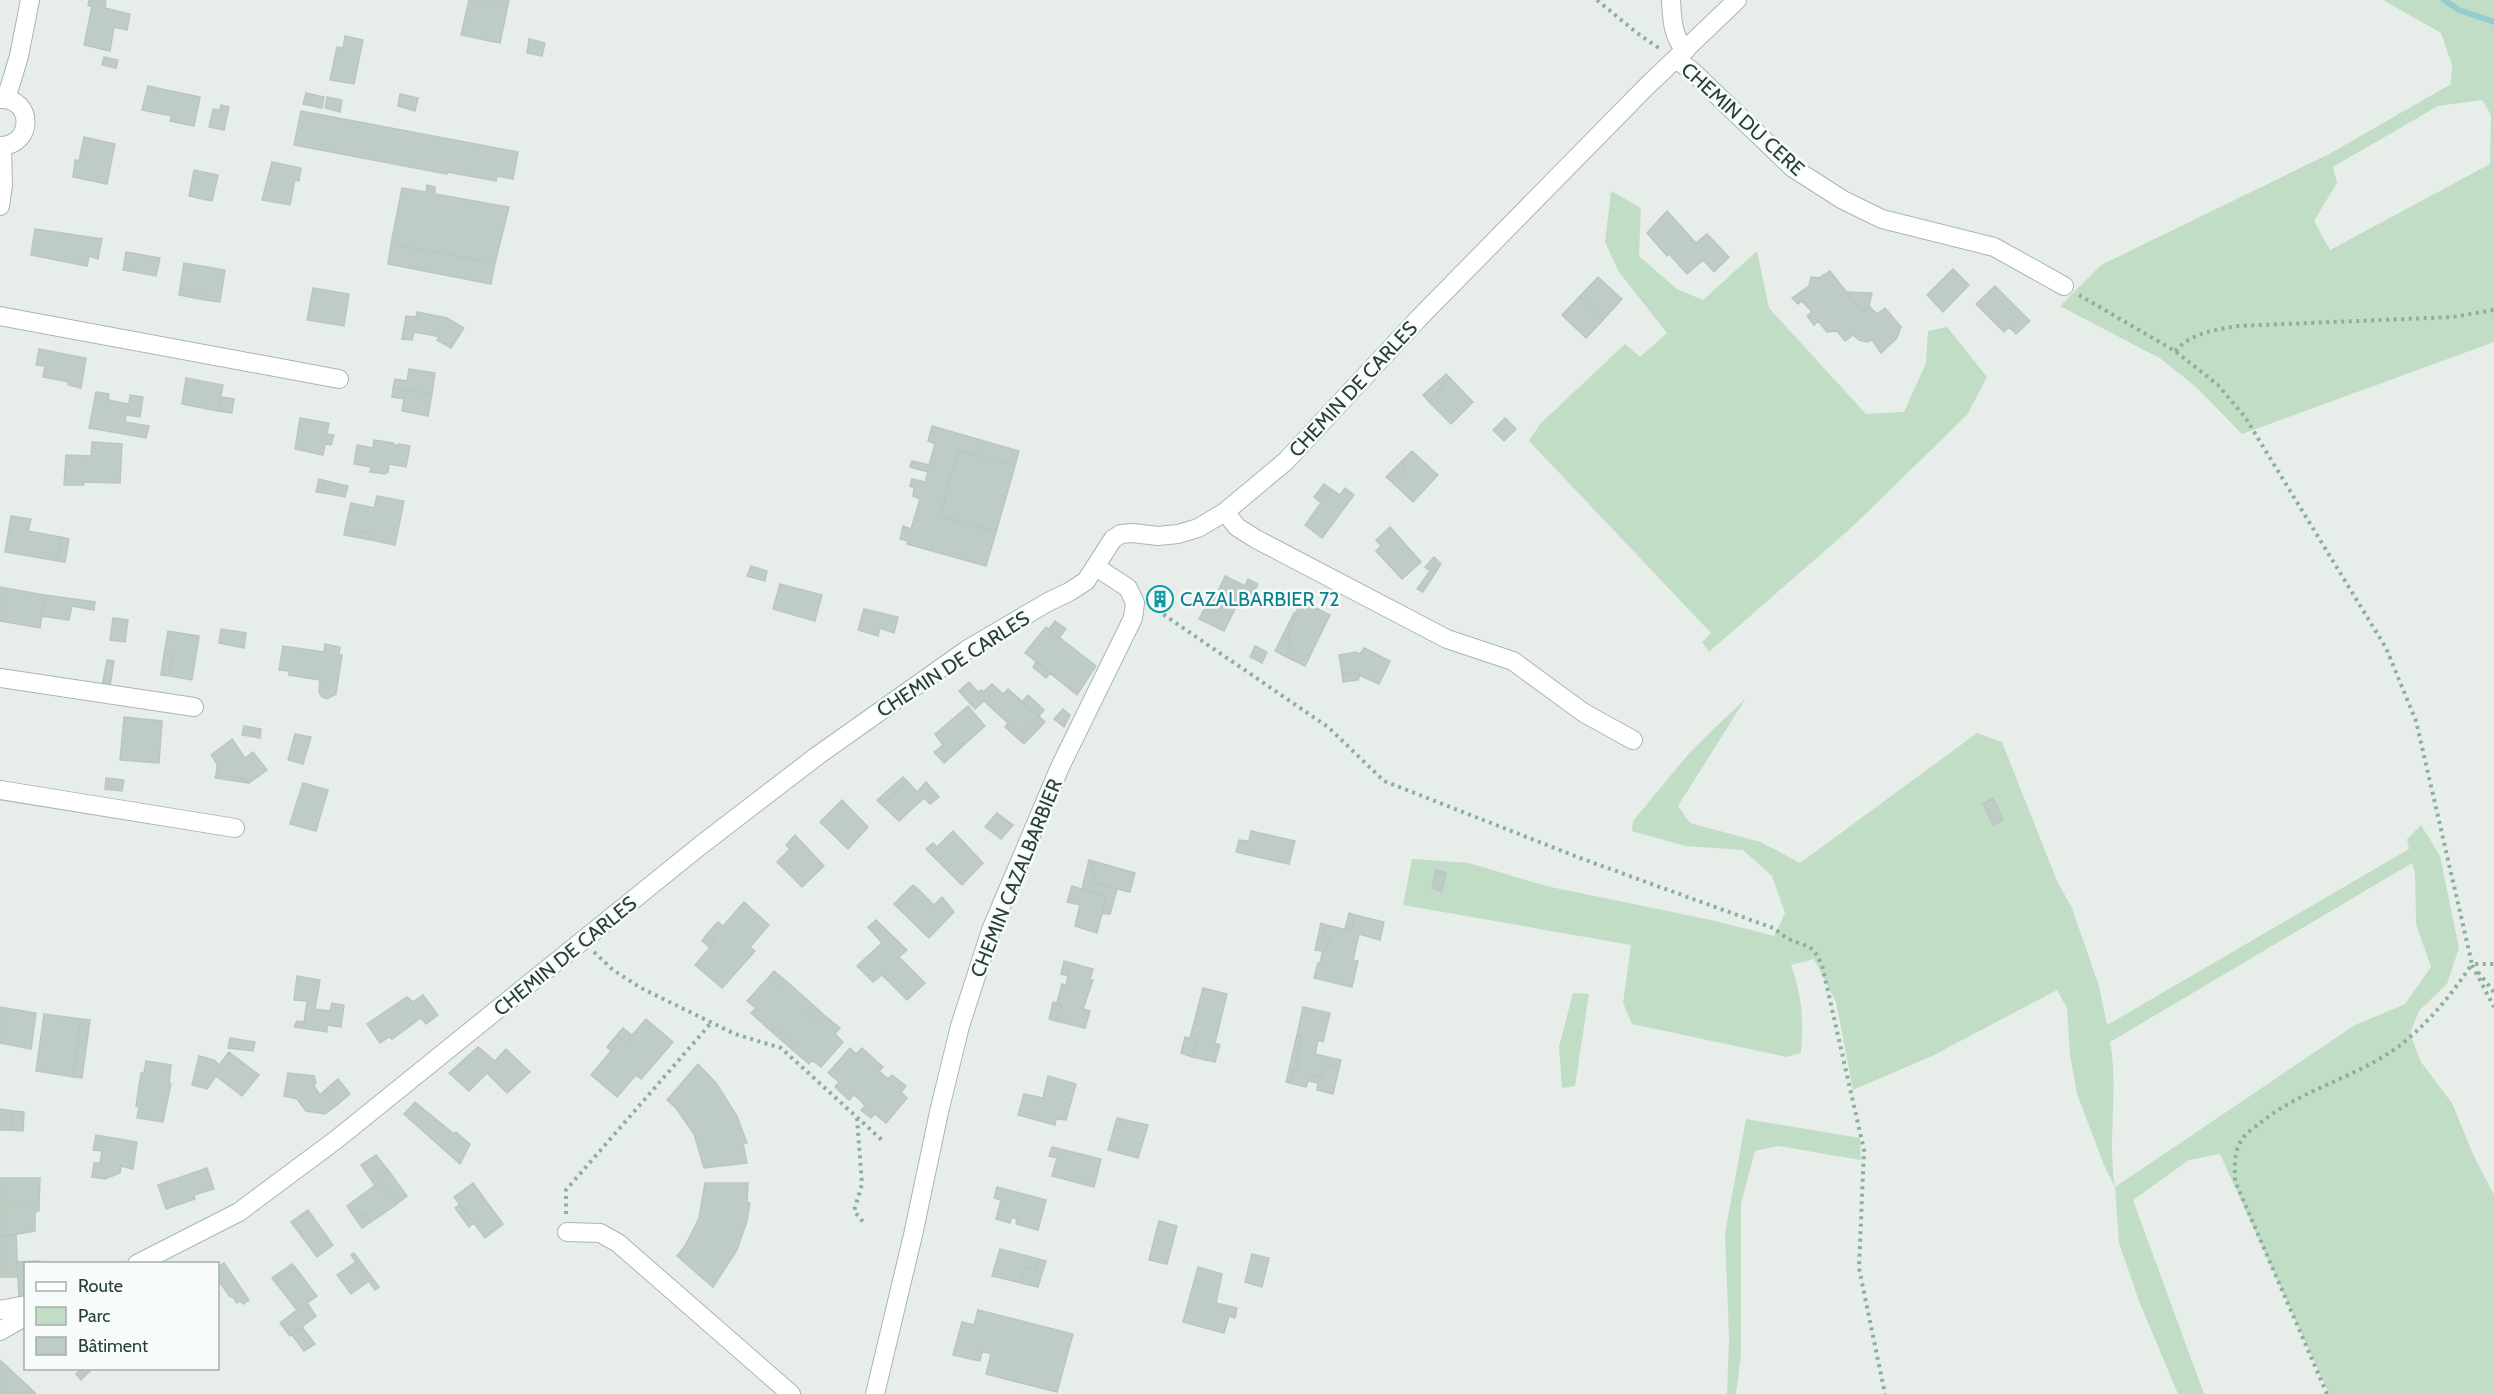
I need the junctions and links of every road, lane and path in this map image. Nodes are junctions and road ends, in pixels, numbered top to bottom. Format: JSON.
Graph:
{"nodes":[{"id":1,"x":30,"y":0,"type":"edge"},
{"id":2,"x":1597,"y":0,"type":"edge"},
{"id":3,"x":1671,"y":0,"type":"edge"},
{"id":4,"x":1737,"y":0,"type":"edge"},
{"id":5,"x":1681,"y":54,"type":"junction"},
{"id":6,"x":3,"y":99,"type":"edge"},
{"id":7,"x":1,"y":146,"type":"edge"},
{"id":8,"x":0,"y":206,"type":"edge"},
{"id":9,"x":2064,"y":286,"type":"joint"},
{"id":10,"x":2494,"y":310,"type":"edge"},
{"id":11,"x":0,"y":316,"type":"edge"},
{"id":12,"x":2175,"y":351,"type":"junction"},
{"id":13,"x":339,"y":379,"type":"dead end"},
{"id":14,"x":1225,"y":512,"type":"junction"},
{"id":15,"x":1096,"y":567,"type":"junction"},
{"id":16,"x":1136,"y":603,"type":"junction"},
{"id":17,"x":0,"y":678,"type":"edge"},
{"id":18,"x":194,"y":707,"type":"dead end"},
{"id":19,"x":1633,"y":740,"type":"dead end"},
{"id":20,"x":0,"y":790,"type":"edge"},
{"id":21,"x":235,"y":828,"type":"dead end"},
{"id":22,"x":584,"y":941,"type":"junction"},
{"id":23,"x":2472,"y":964,"type":"junction"},
{"id":24,"x":2494,"y":964,"type":"edge"},
{"id":25,"x":2494,"y":992,"type":"edge"},
{"id":26,"x":2494,"y":1007,"type":"edge"},
{"id":27,"x":711,"y":1023,"type":"junction"},
{"id":28,"x":857,"y":1118,"type":"junction"},
{"id":29,"x":883,"y":1141,"type":"dead end"},
{"id":30,"x":864,"y":1223,"type":"dead end"},
{"id":31,"x":567,"y":1232,"type":"joint"},
{"id":32,"x":139,"y":1262,"type":"edge"},
{"id":33,"x":24,"y":1305,"type":"edge"},
{"id":34,"x":0,"y":1310,"type":"edge"},
{"id":35,"x":24,"y":1317,"type":"edge"},
{"id":36,"x":0,"y":1331,"type":"edge"},
{"id":37,"x":791,"y":1394,"type":"edge"},
{"id":38,"x":874,"y":1394,"type":"edge"},
{"id":39,"x":1885,"y":1394,"type":"edge"},
{"id":40,"x":2327,"y":1394,"type":"edge"}],
"edges":[{"from":1,"to":6,"type":"street"},
{"from":2,"to":5,"type":"path","name":"CHEMIN DU CERE"},
{"from":3,"to":5,"type":"street"},
{"from":4,"to":5,"type":"street","name":"CHEMIN DE CARLES"},
{"from":5,"to":9,"type":"street","name":"CHEMIN DU CERE"},
{"from":5,"to":14,"type":"street","name":"CHEMIN DE CARLES"},
{"from":6,"to":7,"type":"street"},
{"from":7,"to":8,"type":"street"},
{"from":9,"to":12,"type":"path"},
{"from":10,"to":12,"type":"path"},
{"from":11,"to":13,"type":"street"},
{"from":12,"to":23,"type":"path"},
{"from":14,"to":15,"type":"street","name":"CHEMIN DE CARLES"},
{"from":14,"to":19,"type":"street"},
{"from":15,"to":16,"type":"street"},
{"from":15,"to":22,"type":"street","name":"CHEMIN DE CARLES"},
{"from":16,"to":38,"type":"street","name":"CHEMIN CAZALBARBIER"},
{"from":16,"to":39,"type":"path"},
{"from":17,"to":18,"type":"street"},
{"from":20,"to":21,"type":"street"},
{"from":22,"to":27,"type":"path"},
{"from":22,"to":32,"type":"street","name":"CHEMIN DE CARLES"},
{"from":23,"to":24,"type":"path"},
{"from":23,"to":25,"type":"path"},
{"from":23,"to":26,"type":"path"},
{"from":23,"to":40,"type":"path"},
{"from":27,"to":28,"type":"path"},
{"from":27,"to":31,"type":"path"},
{"from":28,"to":29,"type":"path"},
{"from":28,"to":30,"type":"path"},
{"from":31,"to":37,"type":"street"},
{"from":33,"to":34,"type":"street"},
{"from":35,"to":36,"type":"street"}]}
